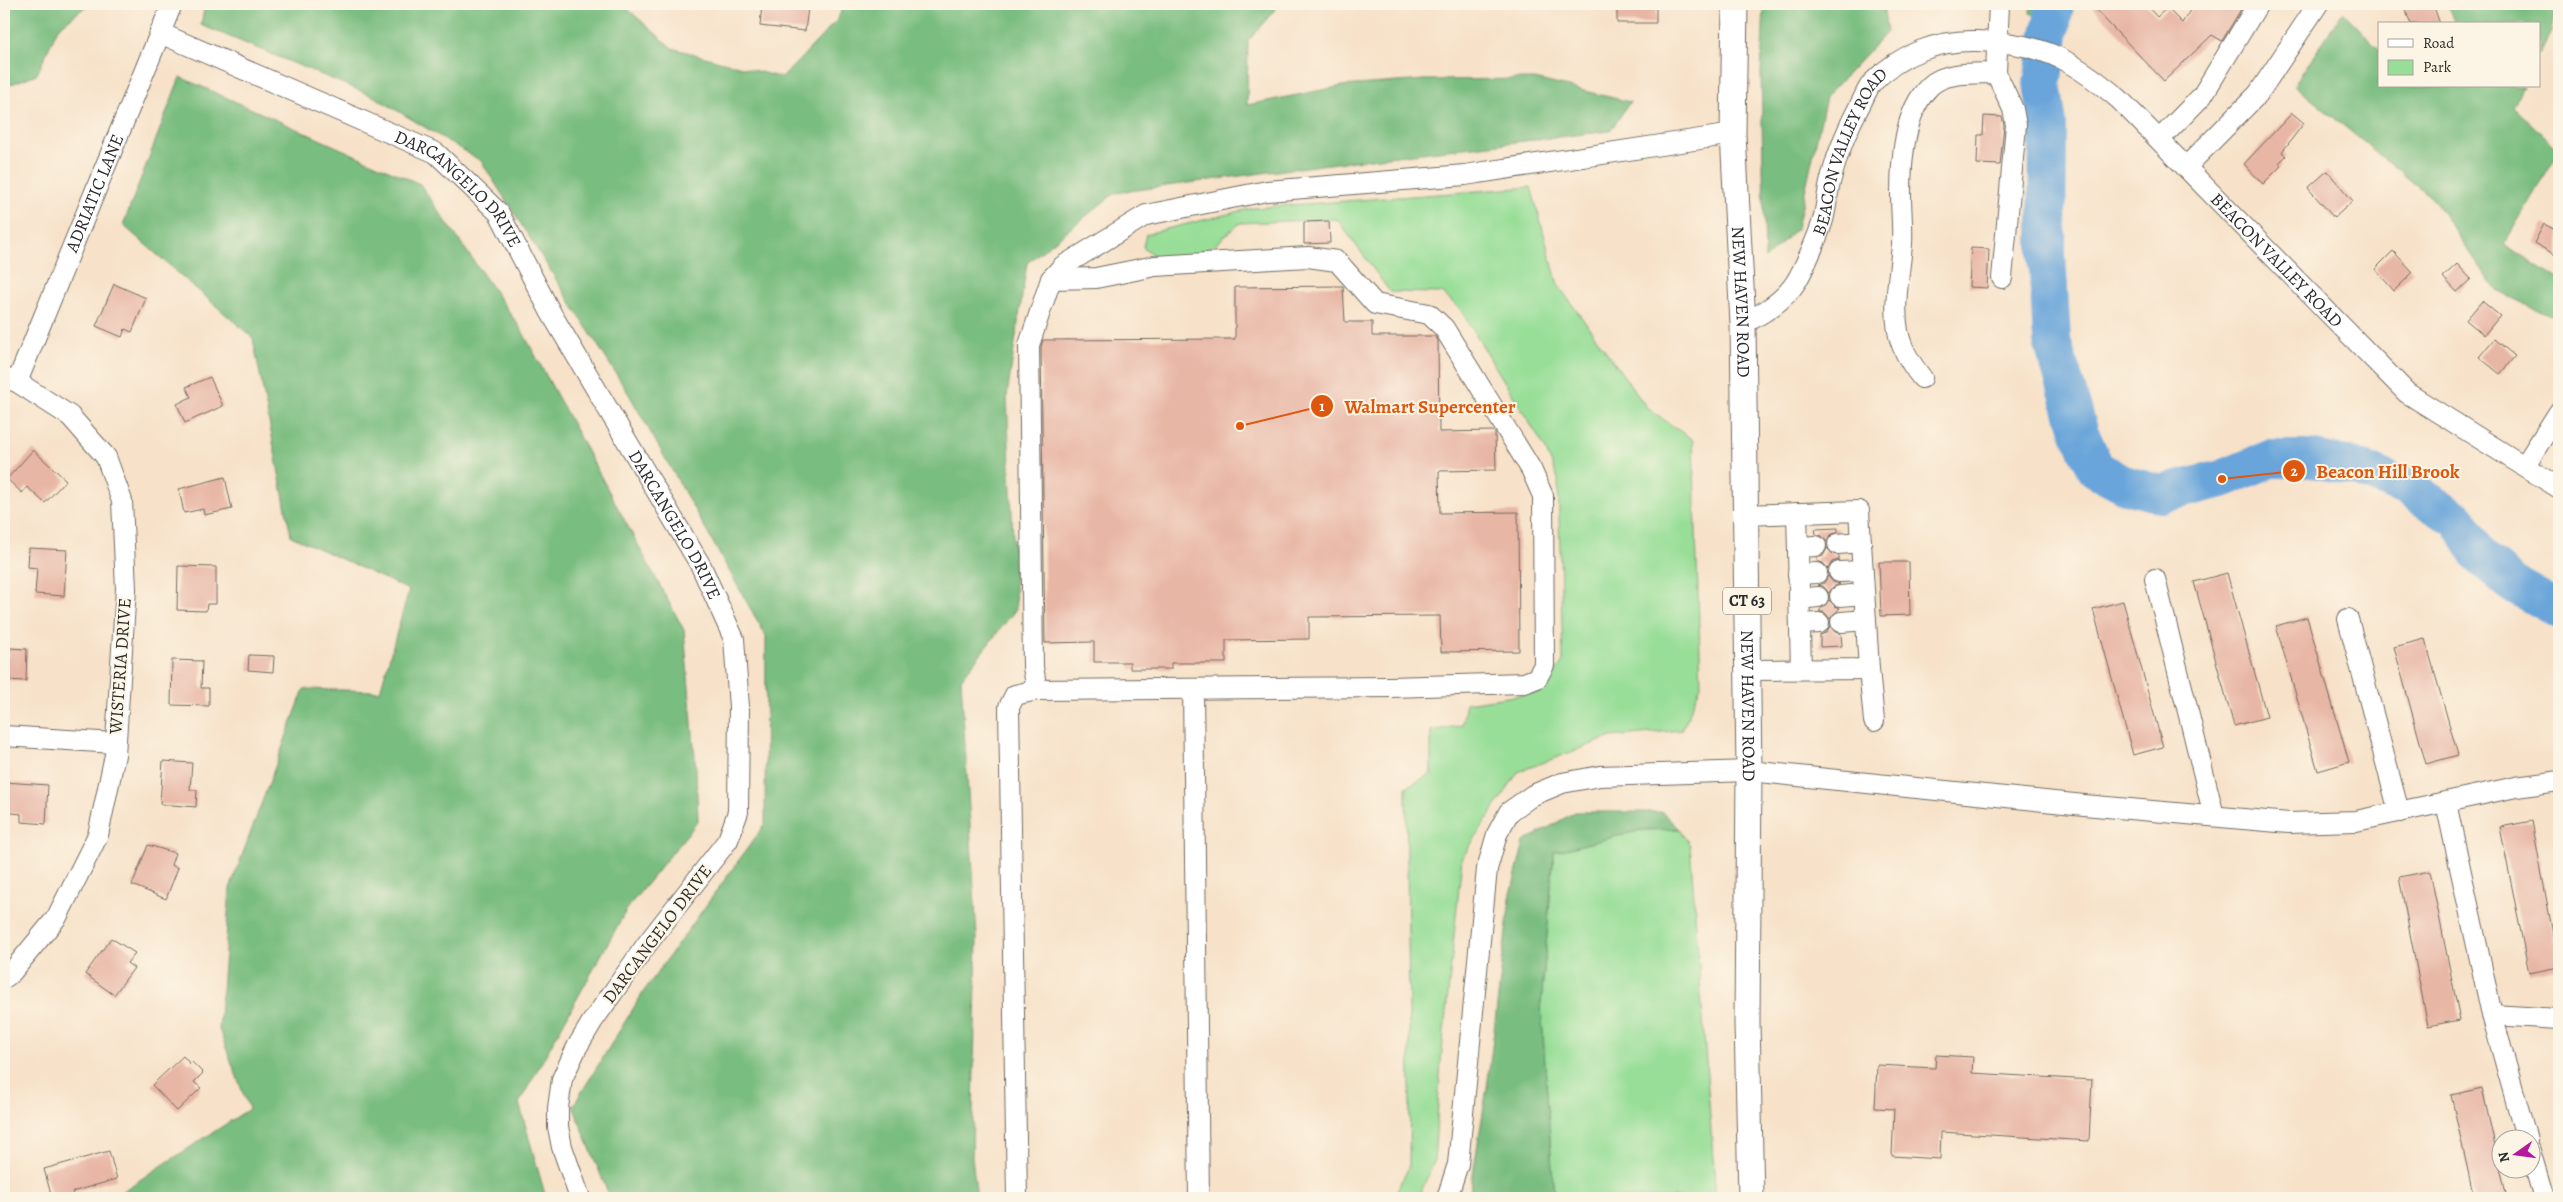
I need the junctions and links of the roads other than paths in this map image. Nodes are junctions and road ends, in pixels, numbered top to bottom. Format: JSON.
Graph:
{"nodes":[{"id":1,"x":172,"y":4,"type":"edge"},
{"id":2,"x":1735,"y":4,"type":"edge"},
{"id":3,"x":1999,"y":4,"type":"edge"},
{"id":4,"x":2258,"y":4,"type":"edge"},
{"id":5,"x":2318,"y":4,"type":"edge"},
{"id":6,"x":160,"y":33,"type":"junction"},
{"id":7,"x":1996,"y":41,"type":"junction"},
{"id":8,"x":1996,"y":73,"type":"junction"},
{"id":9,"x":1733,"y":134,"type":"junction"},
{"id":10,"x":2160,"y":140,"type":"junction"},
{"id":11,"x":2186,"y":167,"type":"junction"},
{"id":12,"x":2002,"y":278,"type":"dead end"},
{"id":13,"x":1051,"y":280,"type":"junction"},
{"id":14,"x":1743,"y":324,"type":"junction"},
{"id":15,"x":1922,"y":378,"type":"dead end"},
{"id":16,"x":10,"y":380,"type":"edge"},
{"id":17,"x":2559,"y":412,"type":"edge"},
{"id":18,"x":2524,"y":465,"type":"junction"},
{"id":19,"x":2559,"y":488,"type":"edge"},
{"id":20,"x":1797,"y":513,"type":"junction"},
{"id":21,"x":1746,"y":515,"type":"junction"},
{"id":22,"x":1861,"y":542,"type":"junction"},
{"id":23,"x":1838,"y":544,"type":"dead end"},
{"id":24,"x":1863,"y":571,"type":"junction"},
{"id":25,"x":1839,"y":572,"type":"dead end"},
{"id":26,"x":2155,"y":579,"type":"dead end"},
{"id":27,"x":1864,"y":594,"type":"junction"},
{"id":28,"x":1840,"y":596,"type":"dead end"},
{"id":29,"x":2348,"y":619,"type":"dead end"},
{"id":30,"x":1866,"y":620,"type":"junction"},
{"id":31,"x":1841,"y":622,"type":"dead end"},
{"id":32,"x":1801,"y":669,"type":"junction"},
{"id":33,"x":1869,"y":669,"type":"junction"},
{"id":34,"x":1748,"y":670,"type":"junction"},
{"id":35,"x":1194,"y":689,"type":"junction"},
{"id":36,"x":1037,"y":690,"type":"junction"},
{"id":37,"x":1874,"y":721,"type":"dead end"},
{"id":38,"x":4,"y":736,"type":"edge"},
{"id":39,"x":115,"y":743,"type":"junction"},
{"id":40,"x":1749,"y":771,"type":"junction"},
{"id":41,"x":2559,"y":781,"type":"edge"},
{"id":42,"x":2446,"y":803,"type":"junction"},
{"id":43,"x":2399,"y":812,"type":"junction"},
{"id":44,"x":2214,"y":816,"type":"junction"},
{"id":45,"x":4,"y":978,"type":"edge"},
{"id":46,"x":2492,"y":1015,"type":"junction"},
{"id":47,"x":2559,"y":1019,"type":"edge"},
{"id":48,"x":2524,"y":1130,"type":"edge"},
{"id":49,"x":2539,"y":1180,"type":"edge"},
{"id":50,"x":580,"y":1198,"type":"edge"},
{"id":51,"x":1017,"y":1198,"type":"edge"},
{"id":52,"x":1199,"y":1198,"type":"edge"},
{"id":53,"x":1448,"y":1198,"type":"edge"},
{"id":54,"x":1751,"y":1198,"type":"edge"},
{"id":55,"x":2544,"y":1198,"type":"edge"}],
"edges":[{"from":1,"to":6,"type":"street","name":"ADRIATIC LANE"},
{"from":2,"to":9,"type":"main road","name":"NEW HAVEN ROAD","number":"CT 63"},
{"from":3,"to":7,"type":"street"},
{"from":4,"to":10,"type":"street"},
{"from":5,"to":11,"type":"street"},
{"from":6,"to":16,"type":"street","name":"ADRIATIC LANE"},
{"from":6,"to":50,"type":"street","name":"DARCANGELO DRIVE"},
{"from":7,"to":8,"type":"street"},
{"from":7,"to":10,"type":"street","name":"BEACON VALLEY ROAD"},
{"from":7,"to":14,"type":"street","name":"BEACON VALLEY ROAD"},
{"from":8,"to":12,"type":"street"},
{"from":8,"to":15,"type":"street"},
{"from":9,"to":13,"type":"street"},
{"from":9,"to":14,"type":"main road","name":"NEW HAVEN ROAD","number":"CT 63"},
{"from":10,"to":11,"type":"street","name":"BEACON VALLEY ROAD"},
{"from":11,"to":18,"type":"street","name":"BEACON VALLEY ROAD"},
{"from":13,"to":35,"type":"street"},
{"from":13,"to":36,"type":"street"},
{"from":14,"to":21,"type":"main road","name":"NEW HAVEN ROAD","number":"CT 63"},
{"from":16,"to":39,"type":"street","name":"WISTERIA DRIVE"},
{"from":17,"to":18,"type":"street"},
{"from":18,"to":19,"type":"street","name":"BEACON VALLEY ROAD"},
{"from":20,"to":21,"type":"street"},
{"from":20,"to":22,"type":"street"},
{"from":20,"to":32,"type":"street"},
{"from":21,"to":34,"type":"main road","name":"NEW HAVEN ROAD","number":"CT 63"},
{"from":22,"to":23,"type":"street"},
{"from":22,"to":24,"type":"street"},
{"from":24,"to":25,"type":"street"},
{"from":24,"to":27,"type":"street"},
{"from":26,"to":44,"type":"street"},
{"from":27,"to":28,"type":"street"},
{"from":27,"to":30,"type":"street"},
{"from":29,"to":43,"type":"street"},
{"from":30,"to":31,"type":"street"},
{"from":30,"to":33,"type":"street"},
{"from":32,"to":33,"type":"street"},
{"from":32,"to":34,"type":"street"},
{"from":33,"to":37,"type":"street"},
{"from":34,"to":40,"type":"main road","name":"NEW HAVEN ROAD","number":"CT 63"},
{"from":35,"to":36,"type":"street"},
{"from":35,"to":52,"type":"street"},
{"from":36,"to":51,"type":"street"},
{"from":38,"to":39,"type":"street"},
{"from":39,"to":45,"type":"street","name":"WISTERIA DRIVE"},
{"from":40,"to":44,"type":"street"},
{"from":40,"to":53,"type":"street"},
{"from":40,"to":54,"type":"main road","name":"NEW HAVEN ROAD","number":"CT 63"},
{"from":41,"to":42,"type":"street"},
{"from":42,"to":43,"type":"street"},
{"from":42,"to":46,"type":"street"},
{"from":43,"to":44,"type":"street"},
{"from":46,"to":47,"type":"street"},
{"from":46,"to":48,"type":"street"},
{"from":49,"to":55,"type":"street"}]}
